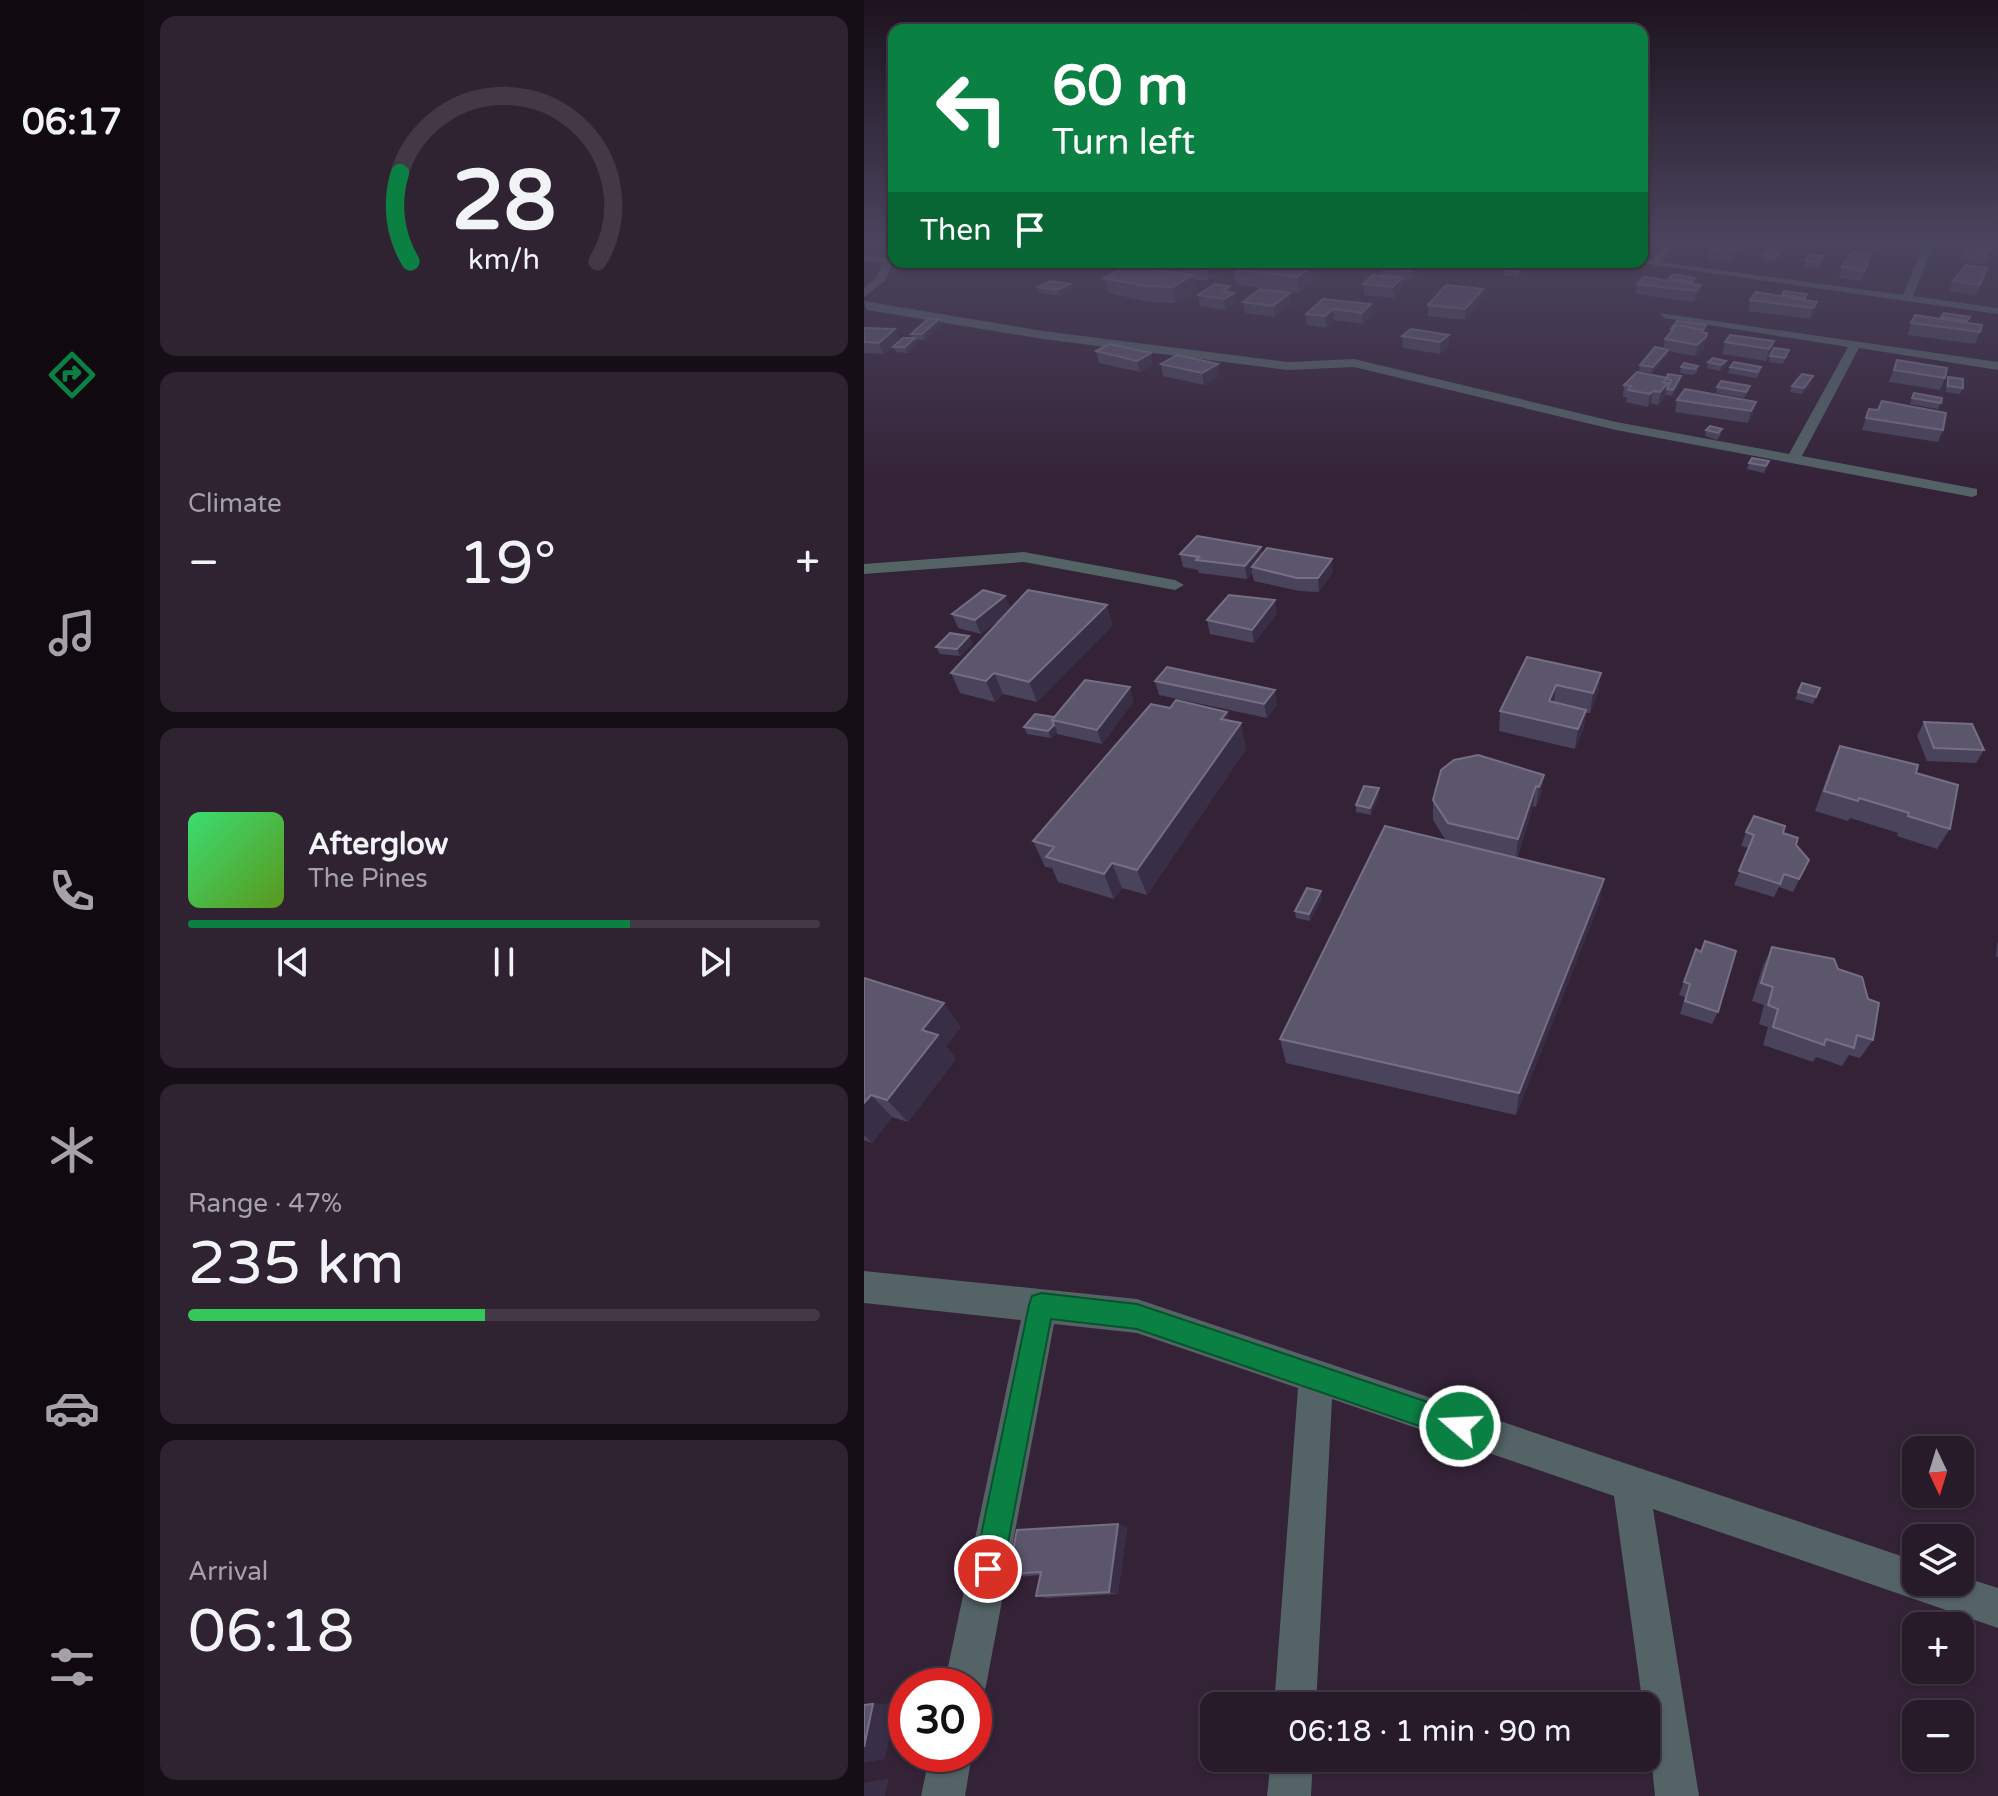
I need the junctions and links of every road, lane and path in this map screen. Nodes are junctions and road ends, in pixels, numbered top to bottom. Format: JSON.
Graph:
{"nodes":[{"id":1,"x":966,"y":323,"type":"edge"},
{"id":2,"x":1718,"y":323,"type":"edge"},
{"id":3,"x":1856,"y":343,"type":"junction"},
{"id":4,"x":1998,"y":366,"type":"edge"},
{"id":5,"x":1793,"y":459,"type":"junction"},
{"id":6,"x":1972,"y":492,"type":"dead end"},
{"id":7,"x":864,"y":569,"type":"edge"},
{"id":8,"x":1175,"y":585,"type":"dead end"},
{"id":9,"x":864,"y":1287,"type":"edge"},
{"id":10,"x":1041,"y":1305,"type":"junction"},
{"id":11,"x":1316,"y":1378,"type":"junction"},
{"id":12,"x":1631,"y":1485,"type":"junction"},
{"id":13,"x":1902,"y":1576,"type":"edge"},
{"id":14,"x":1962,"y":1596,"type":"edge"},
{"id":15,"x":1998,"y":1608,"type":"edge"},
{"id":16,"x":969,"y":1668,"type":"edge"},
{"id":17,"x":1296,"y":1692,"type":"edge"},
{"id":18,"x":948,"y":1772,"type":"edge"},
{"id":19,"x":1291,"y":1772,"type":"edge"},
{"id":20,"x":943,"y":1796,"type":"edge"},
{"id":21,"x":1289,"y":1796,"type":"edge"},
{"id":22,"x":1677,"y":1796,"type":"edge"}],
"edges":[{"from":1,"to":5,"type":"street"},
{"from":2,"to":3,"type":"street"},
{"from":3,"to":4,"type":"street"},
{"from":3,"to":5,"type":"street"},
{"from":5,"to":6,"type":"street"},
{"from":7,"to":8,"type":"street"},
{"from":9,"to":10,"type":"street"},
{"from":10,"to":11,"type":"street"},
{"from":10,"to":16,"type":"street"},
{"from":11,"to":12,"type":"street"},
{"from":11,"to":17,"type":"street"},
{"from":12,"to":13,"type":"street"},
{"from":12,"to":22,"type":"street"},
{"from":14,"to":15,"type":"street"},
{"from":18,"to":20,"type":"street"},
{"from":19,"to":21,"type":"street"}]}
